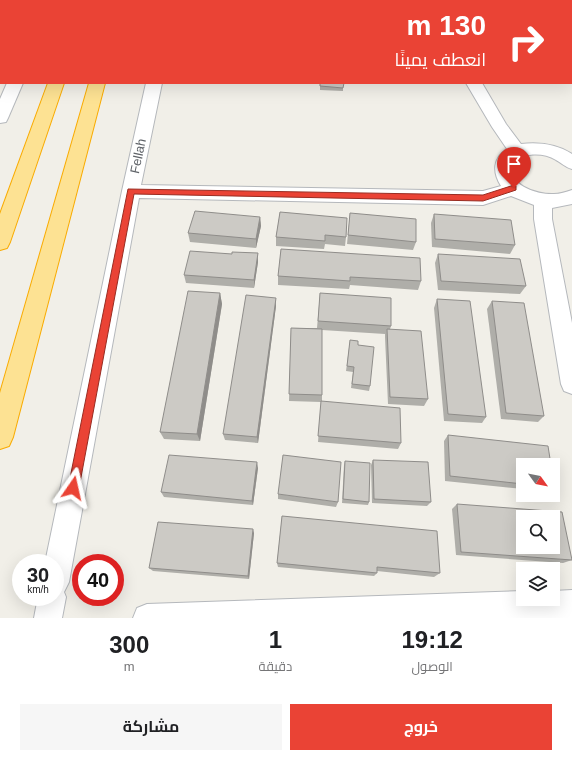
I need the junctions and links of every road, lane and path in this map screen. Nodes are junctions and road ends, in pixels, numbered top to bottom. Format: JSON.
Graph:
{"nodes":[{"id":1,"x":15,"y":84,"type":"edge"},
{"id":2,"x":56,"y":84,"type":"edge"},
{"id":3,"x":97,"y":84,"type":"edge"},
{"id":4,"x":154,"y":84,"type":"edge"},
{"id":5,"x":475,"y":84,"type":"edge"},
{"id":6,"x":0,"y":118,"type":"edge"},
{"id":7,"x":517,"y":151,"type":"junction"},
{"id":8,"x":572,"y":163,"type":"edge"},
{"id":9,"x":514,"y":188,"type":"junction"},
{"id":10,"x":131,"y":191,"type":"junction"},
{"id":11,"x":572,"y":197,"type":"edge"},
{"id":12,"x":543,"y":201,"type":"junction"},
{"id":13,"x":0,"y":242,"type":"edge"},
{"id":14,"x":572,"y":384,"type":"edge"},
{"id":15,"x":0,"y":437,"type":"edge"},
{"id":16,"x":60,"y":554,"type":"edge"},
{"id":17,"x":572,"y":604,"type":"edge"},
{"id":18,"x":50,"y":606,"type":"edge"},
{"id":19,"x":450,"y":613,"type":"edge"},
{"id":20,"x":229,"y":617,"type":"edge"},
{"id":21,"x":48,"y":618,"type":"edge"},
{"id":22,"x":147,"y":618,"type":"edge"}],
"edges":[{"from":1,"to":6,"type":"street"},
{"from":2,"to":13,"type":"highway"},
{"from":3,"to":15,"type":"highway"},
{"from":4,"to":10,"type":"street","name":"Fellah"},
{"from":5,"to":7,"type":"street"},
{"from":7,"to":8,"type":"street"},
{"from":7,"to":9,"type":"street"},
{"from":9,"to":10,"type":"street"},
{"from":9,"to":12,"type":"street"},
{"from":10,"to":16,"type":"street","name":"Fellah"},
{"from":11,"to":12,"type":"street"},
{"from":12,"to":14,"type":"street"},
{"from":17,"to":19,"type":"street"},
{"from":18,"to":21,"type":"street"},
{"from":19,"to":20,"type":"street"},
{"from":20,"to":22,"type":"street"}]}
